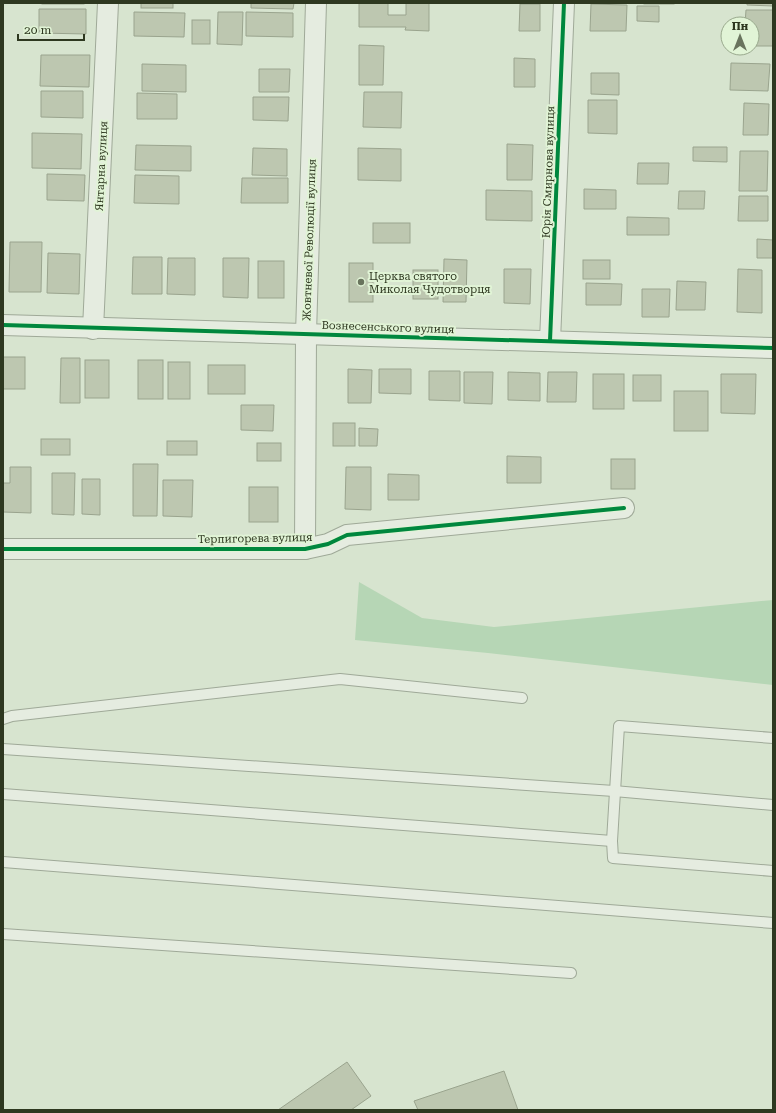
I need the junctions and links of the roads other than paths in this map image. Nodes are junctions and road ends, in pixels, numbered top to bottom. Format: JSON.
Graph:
{"nodes":[{"id":1,"x":108,"y":3,"type":"edge"},
{"id":2,"x":316,"y":3,"type":"edge"},
{"id":3,"x":564,"y":3,"type":"edge"},
{"id":4,"x":3,"y":325,"type":"edge"},
{"id":5,"x":93,"y":329,"type":"junction"},
{"id":6,"x":306,"y":334,"type":"junction"},
{"id":7,"x":550,"y":341,"type":"junction"},
{"id":8,"x":773,"y":348,"type":"edge"},
{"id":9,"x":624,"y":508,"type":"dead end"},
{"id":10,"x":3,"y":549,"type":"edge"},
{"id":11,"x":305,"y":549,"type":"junction"},
{"id":12,"x":522,"y":698,"type":"dead end"},
{"id":13,"x":3,"y":719,"type":"edge"},
{"id":14,"x":773,"y":738,"type":"edge"},
{"id":15,"x":3,"y":749,"type":"edge"},
{"id":16,"x":614,"y":791,"type":"junction"},
{"id":17,"x":3,"y":794,"type":"edge"},
{"id":18,"x":773,"y":804,"type":"edge"},
{"id":19,"x":612,"y":841,"type":"junction"},
{"id":20,"x":3,"y":862,"type":"edge"},
{"id":21,"x":773,"y":871,"type":"edge"},
{"id":22,"x":773,"y":923,"type":"edge"},
{"id":23,"x":3,"y":934,"type":"edge"},
{"id":24,"x":571,"y":973,"type":"dead end"}],
"edges":[{"from":1,"to":5,"type":"street","name":"Янтарна вулиця"},
{"from":2,"to":6,"type":"street","name":"Жовтневої Революції вулиця"},
{"from":3,"to":7,"type":"street","name":"Юрія Смирнова вулиця"},
{"from":4,"to":5,"type":"street","name":"Вознесенського вулиця"},
{"from":5,"to":6,"type":"street","name":"Вознесенського вулиця"},
{"from":6,"to":7,"type":"street","name":"Вознесенського вулиця"},
{"from":6,"to":11,"type":"street","name":"Жовтневої Революції вулиця"},
{"from":7,"to":8,"type":"street","name":"Вознесенського вулиця"},
{"from":9,"to":11,"type":"street","name":"Терпигорева вулиця"},
{"from":10,"to":11,"type":"street","name":"Терпигорева вулиця"},
{"from":12,"to":13,"type":"lane"},
{"from":14,"to":16,"type":"lane"},
{"from":15,"to":16,"type":"lane"},
{"from":16,"to":18,"type":"lane"},
{"from":16,"to":19,"type":"lane"},
{"from":17,"to":19,"type":"lane"},
{"from":19,"to":21,"type":"lane"},
{"from":20,"to":22,"type":"lane"},
{"from":23,"to":24,"type":"lane"}]}
